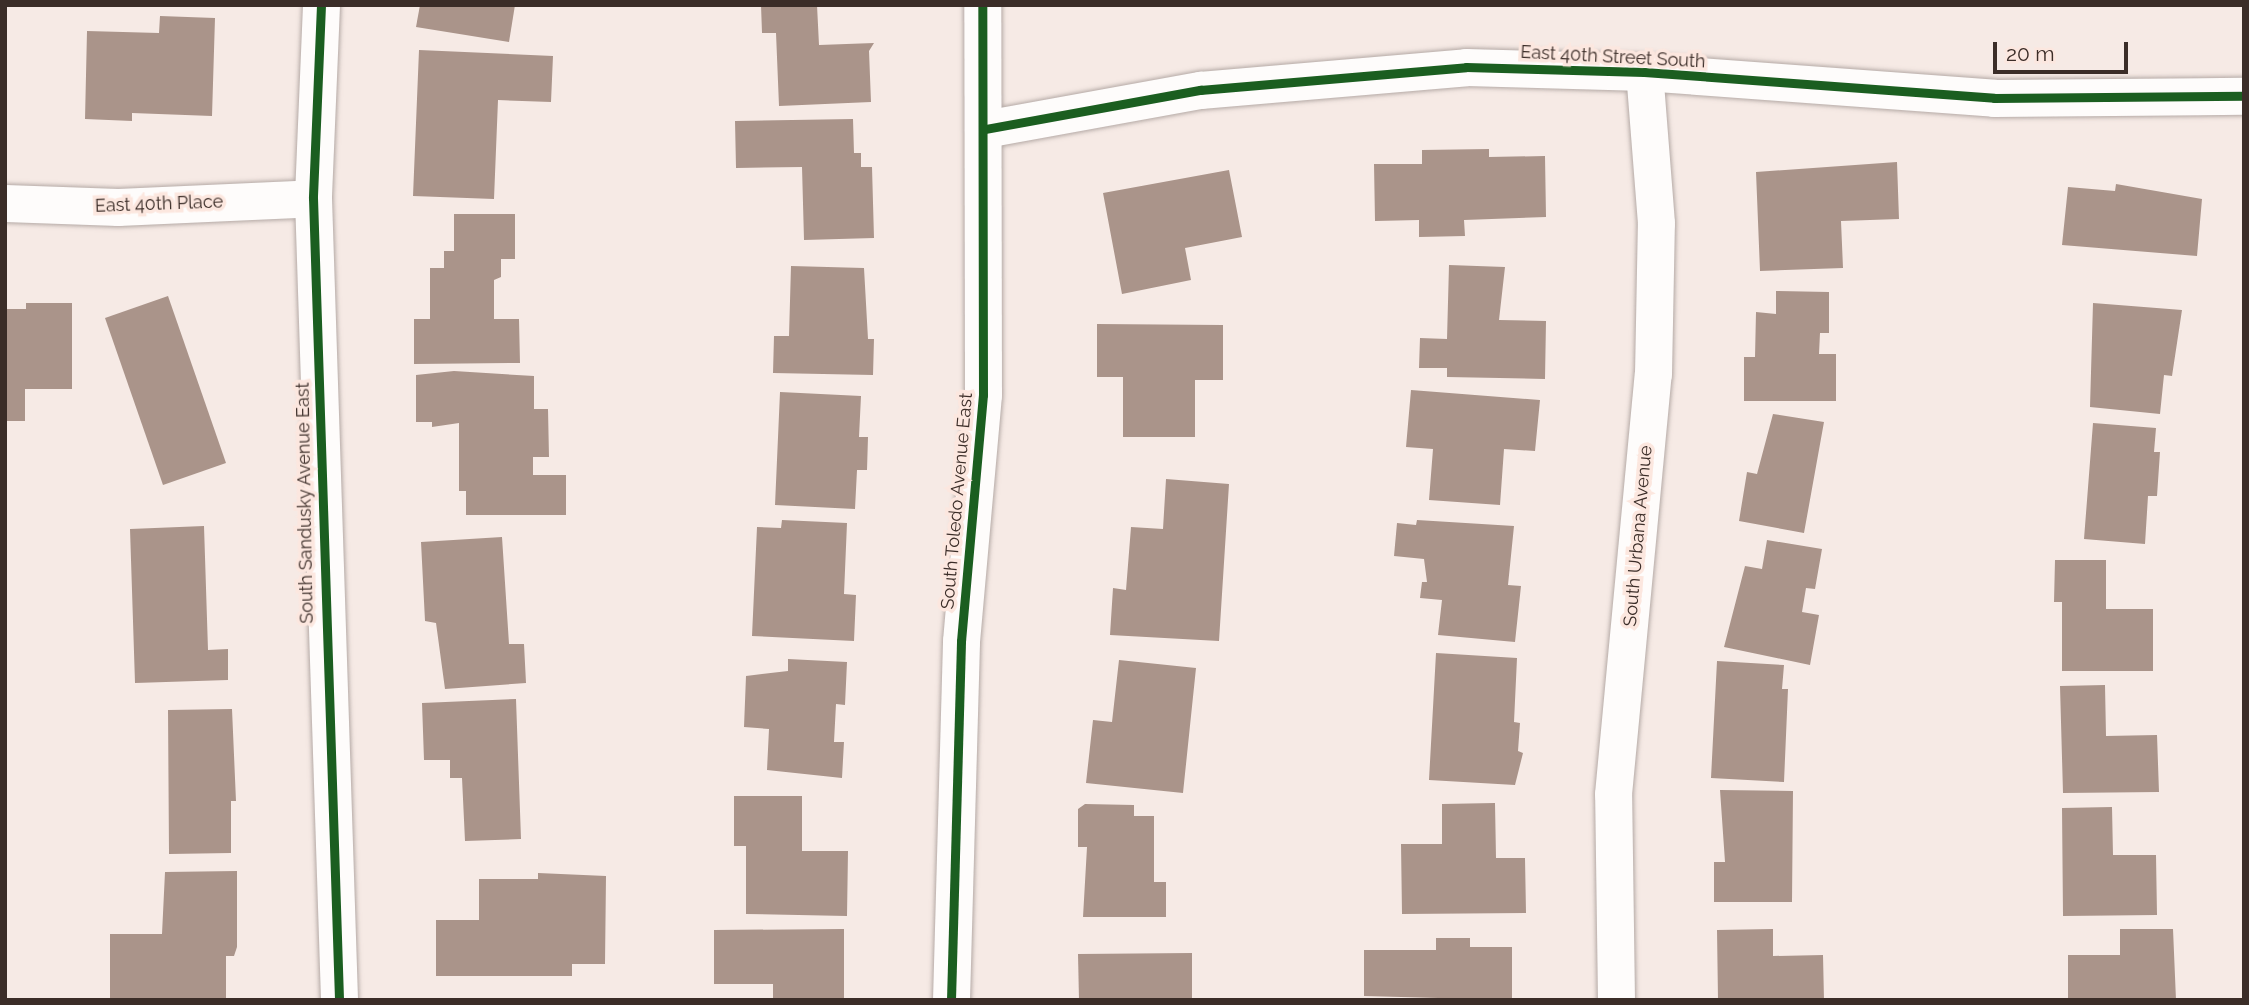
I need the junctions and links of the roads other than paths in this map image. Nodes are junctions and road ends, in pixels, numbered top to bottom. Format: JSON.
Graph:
{"nodes":[{"id":1,"x":321,"y":5,"type":"edge"},
{"id":2,"x":982,"y":5,"type":"edge"},
{"id":3,"x":1644,"y":72,"type":"junction"},
{"id":4,"x":2244,"y":96,"type":"edge"},
{"id":5,"x":985,"y":129,"type":"junction"},
{"id":6,"x":313,"y":198,"type":"junction"},
{"id":7,"x":5,"y":203,"type":"edge"},
{"id":8,"x":339,"y":1000,"type":"edge"},
{"id":9,"x":951,"y":1000,"type":"edge"},
{"id":10,"x":1616,"y":1000,"type":"edge"}],
"edges":[{"from":1,"to":6,"type":"street","name":"South Sandusky Avenue East"},
{"from":2,"to":5,"type":"street","name":"South Toledo Avenue East"},
{"from":3,"to":4,"type":"street","name":"East 40th Street South"},
{"from":3,"to":5,"type":"street","name":"East 40th Street South"},
{"from":3,"to":10,"type":"street","name":"South Urbana Avenue"},
{"from":5,"to":9,"type":"street","name":"South Toledo Avenue East"},
{"from":6,"to":7,"type":"street","name":"East 40th Place"},
{"from":6,"to":8,"type":"street","name":"South Sandusky Avenue East"}]}
